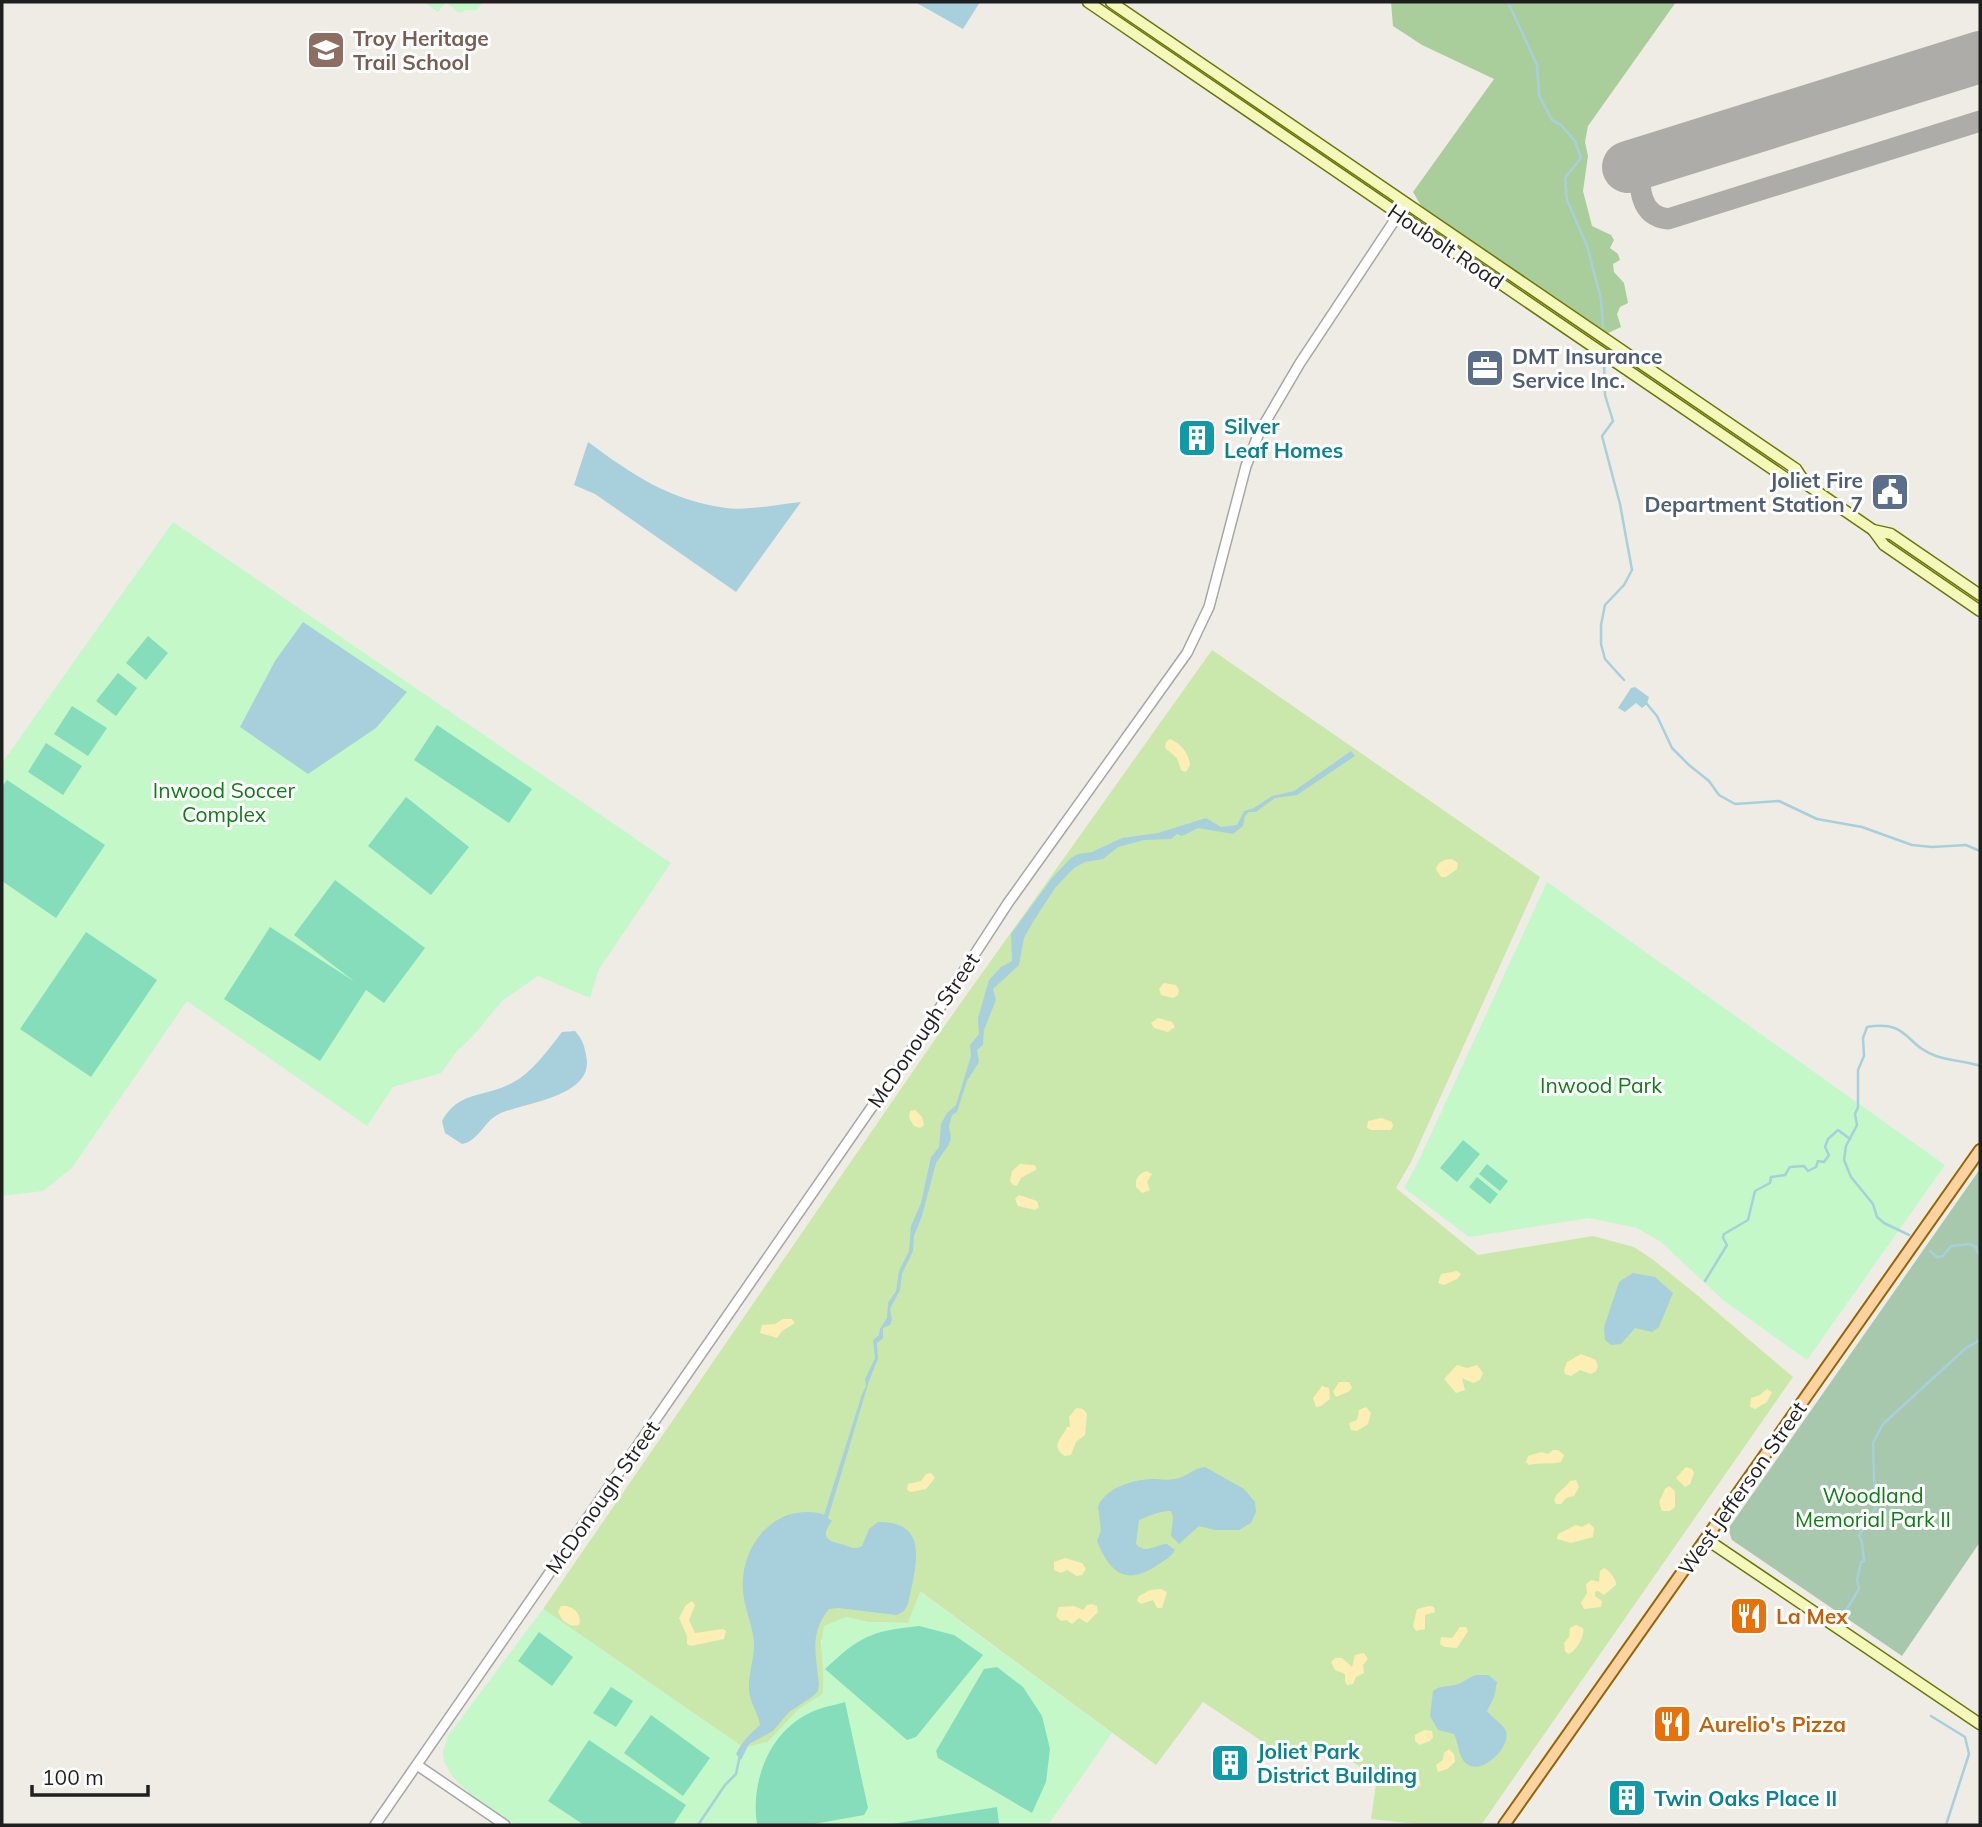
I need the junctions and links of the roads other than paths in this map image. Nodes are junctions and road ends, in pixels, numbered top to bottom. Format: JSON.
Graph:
{"nodes":[{"id":1,"x":1088,"y":2,"type":"edge"},
{"id":2,"x":1111,"y":2,"type":"edge"},
{"id":3,"x":1406,"y":203,"type":"junction"},
{"id":4,"x":1398,"y":214,"type":"junction"},
{"id":5,"x":1806,"y":484,"type":"junction"},
{"id":6,"x":1873,"y":530,"type":"junction"},
{"id":7,"x":1980,"y":595,"type":"edge"},
{"id":8,"x":1980,"y":611,"type":"edge"},
{"id":9,"x":1980,"y":1150,"type":"edge"},
{"id":10,"x":1706,"y":1539,"type":"junction"},
{"id":11,"x":1980,"y":1724,"type":"edge"},
{"id":12,"x":417,"y":1765,"type":"junction"},
{"id":13,"x":375,"y":1825,"type":"edge"},
{"id":14,"x":505,"y":1825,"type":"edge"},
{"id":15,"x":1504,"y":1825,"type":"edge"}],
"edges":[{"from":1,"to":4,"type":"main road","name":"Houbolt Road"},
{"from":2,"to":3,"type":"main road","name":"Houbolt Road"},
{"from":3,"to":4,"type":"street","name":"McDonough Street"},
{"from":3,"to":5,"type":"main road","name":"Houbolt Road"},
{"from":4,"to":5,"type":"main road","name":"Houbolt Road"},
{"from":4,"to":12,"type":"street","name":"McDonough Street"},
{"from":5,"to":6,"type":"main road","name":"Houbolt Road"},
{"from":6,"to":7,"type":"main road","name":"Houbolt Road"},
{"from":6,"to":8,"type":"main road","name":"Houbolt Road"},
{"from":9,"to":10,"type":"main road","name":"West Jefferson Street"},
{"from":10,"to":11,"type":"main road"},
{"from":10,"to":15,"type":"main road","name":"West Jefferson Street"},
{"from":12,"to":13,"type":"street","name":"McDonough Street"},
{"from":12,"to":14,"type":"street"}]}
